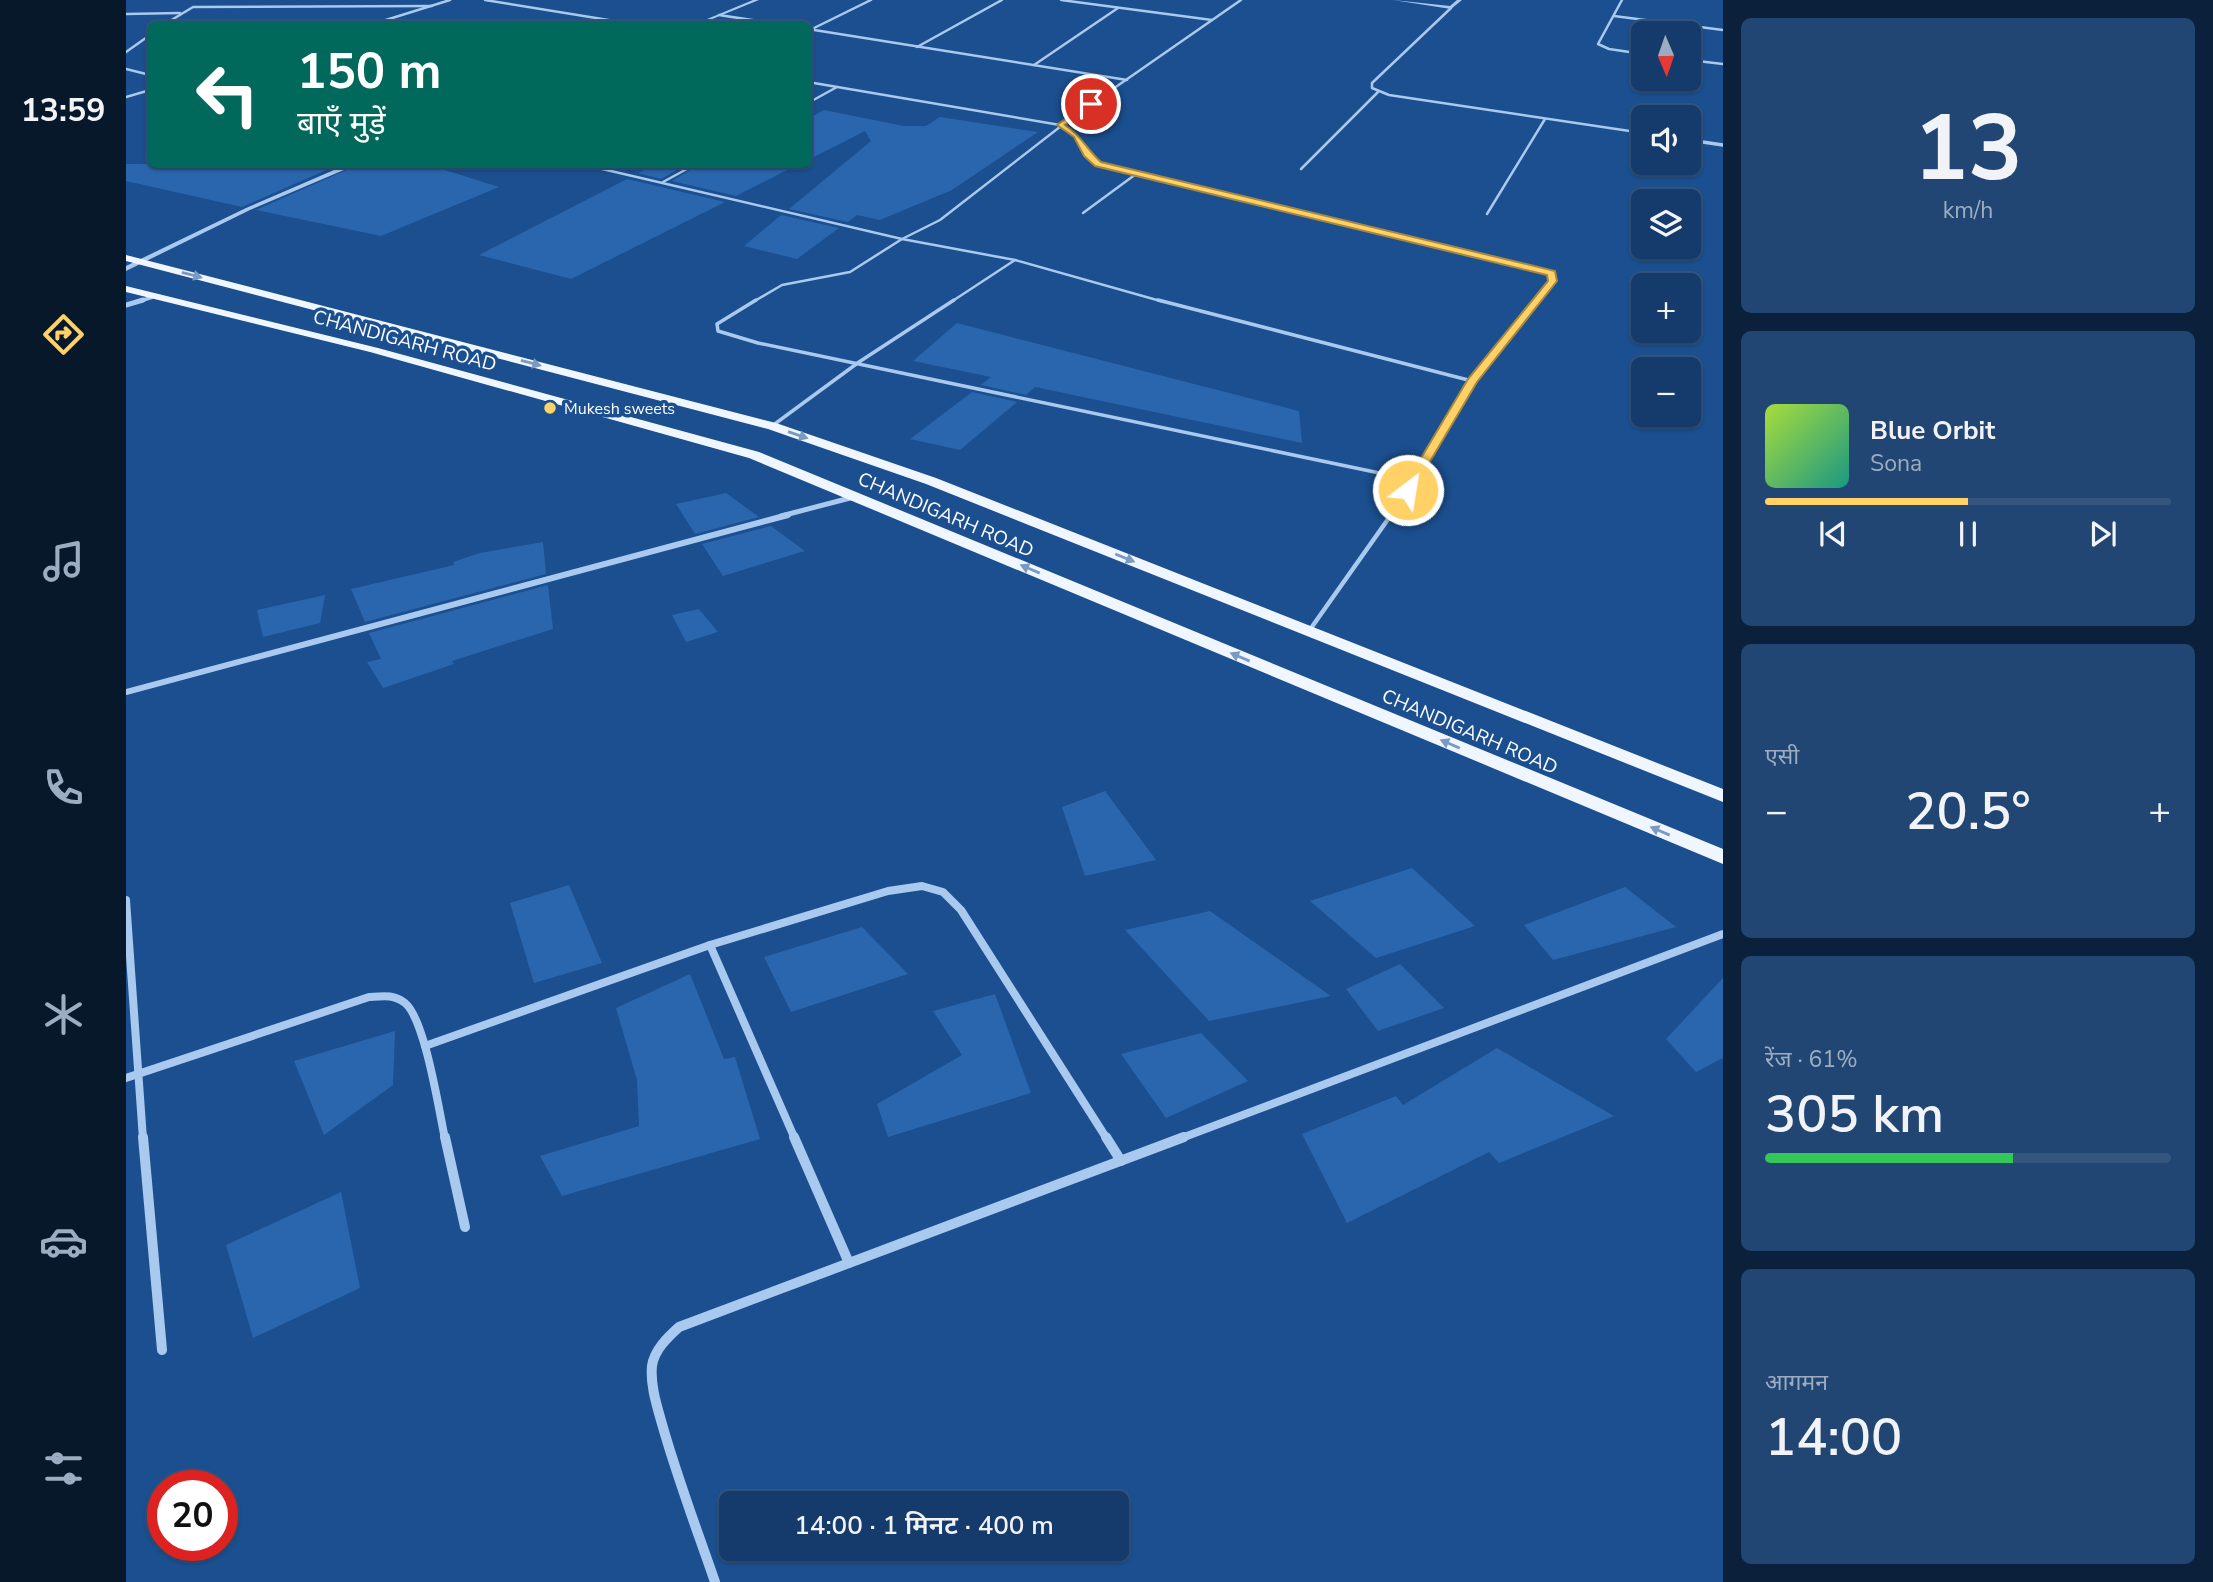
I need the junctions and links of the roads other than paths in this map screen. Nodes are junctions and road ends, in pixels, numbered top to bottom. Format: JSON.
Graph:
{"nodes":[{"id":1,"x":450,"y":0,"type":"edge"},
{"id":2,"x":485,"y":0,"type":"edge"},
{"id":3,"x":757,"y":0,"type":"edge"},
{"id":4,"x":870,"y":0,"type":"edge"},
{"id":5,"x":1002,"y":0,"type":"edge"},
{"id":6,"x":1061,"y":0,"type":"edge"},
{"id":7,"x":1241,"y":0,"type":"edge"},
{"id":8,"x":1395,"y":0,"type":"edge"},
{"id":9,"x":1460,"y":0,"type":"edge"},
{"id":10,"x":1622,"y":0,"type":"edge"},
{"id":11,"x":432,"y":6,"type":"junction"},
{"id":12,"x":1118,"y":8,"type":"junction"},
{"id":13,"x":1451,"y":8,"type":"junction"},
{"id":14,"x":181,"y":13,"type":"junction"},
{"id":15,"x":126,"y":14,"type":"edge"},
{"id":16,"x":719,"y":15,"type":"junction"},
{"id":17,"x":1614,"y":16,"type":"junction"},
{"id":18,"x":1212,"y":20,"type":"junction"},
{"id":19,"x":169,"y":21,"type":"edge"},
{"id":20,"x":383,"y":21,"type":"edge"},
{"id":21,"x":614,"y":21,"type":"edge"},
{"id":22,"x":704,"y":21,"type":"edge"},
{"id":23,"x":758,"y":21,"type":"edge"},
{"id":24,"x":812,"y":28,"type":"edge"},
{"id":25,"x":812,"y":30,"type":"edge"},
{"id":26,"x":1723,"y":30,"type":"edge"},
{"id":27,"x":147,"y":37,"type":"edge"},
{"id":28,"x":917,"y":47,"type":"junction"},
{"id":29,"x":126,"y":52,"type":"edge"},
{"id":30,"x":1631,"y":52,"type":"edge"},
{"id":31,"x":1701,"y":61,"type":"edge"},
{"id":32,"x":1723,"y":64,"type":"edge"},
{"id":33,"x":1033,"y":65,"type":"junction"},
{"id":34,"x":126,"y":69,"type":"edge"},
{"id":35,"x":147,"y":74,"type":"edge"},
{"id":36,"x":1127,"y":80,"type":"junction"},
{"id":37,"x":812,"y":83,"type":"edge"},
{"id":38,"x":837,"y":87,"type":"junction"},
{"id":39,"x":147,"y":91,"type":"edge"},
{"id":40,"x":1378,"y":92,"type":"junction"},
{"id":41,"x":126,"y":97,"type":"edge"},
{"id":42,"x":812,"y":101,"type":"edge"},
{"id":43,"x":1545,"y":119,"type":"junction"},
{"id":44,"x":1060,"y":125,"type":"junction"},
{"id":45,"x":1631,"y":131,"type":"edge"},
{"id":46,"x":1701,"y":142,"type":"edge"},
{"id":47,"x":1723,"y":145,"type":"edge"},
{"id":48,"x":345,"y":168,"type":"edge"},
{"id":49,"x":598,"y":168,"type":"edge"},
{"id":50,"x":689,"y":168,"type":"edge"},
{"id":51,"x":1301,"y":169,"type":"dead end"},
{"id":52,"x":1136,"y":173,"type":"junction"},
{"id":53,"x":663,"y":183,"type":"junction"},
{"id":54,"x":1083,"y":213,"type":"dead end"},
{"id":55,"x":1487,"y":214,"type":"dead end"},
{"id":56,"x":902,"y":239,"type":"junction"},
{"id":57,"x":126,"y":258,"type":"edge"},
{"id":58,"x":1014,"y":260,"type":"junction"},
{"id":59,"x":142,"y":261,"type":"junction"},
{"id":60,"x":126,"y":269,"type":"edge"},
{"id":61,"x":126,"y":289,"type":"edge"},
{"id":62,"x":156,"y":296,"type":"junction"},
{"id":63,"x":126,"y":305,"type":"edge"},
{"id":64,"x":859,"y":362,"type":"junction"},
{"id":65,"x":1472,"y":381,"type":"junction"},
{"id":66,"x":772,"y":426,"type":"junction"},
{"id":67,"x":1413,"y":480,"type":"junction"},
{"id":68,"x":854,"y":497,"type":"junction"},
{"id":69,"x":1309,"y":631,"type":"junction"},
{"id":70,"x":126,"y":692,"type":"edge"},
{"id":71,"x":1723,"y":796,"type":"edge"},
{"id":72,"x":1723,"y":857,"type":"edge"},
{"id":73,"x":126,"y":900,"type":"edge"},
{"id":74,"x":1723,"y":934,"type":"edge"},
{"id":75,"x":710,"y":945,"type":"junction"},
{"id":76,"x":425,"y":1046,"type":"junction"},
{"id":77,"x":137,"y":1074,"type":"junction"},
{"id":78,"x":126,"y":1077,"type":"edge"},
{"id":79,"x":1121,"y":1161,"type":"junction"},
{"id":80,"x":465,"y":1227,"type":"dead end"},
{"id":81,"x":849,"y":1263,"type":"junction"},
{"id":82,"x":162,"y":1350,"type":"dead end"},
{"id":83,"x":715,"y":1582,"type":"edge"}],
"edges":[{"from":1,"to":11,"type":"street"},
{"from":2,"to":21,"type":"lane"},
{"from":3,"to":16,"type":"street"},
{"from":4,"to":24,"type":"lane"},
{"from":5,"to":28,"type":"lane"},
{"from":6,"to":12,"type":"lane"},
{"from":7,"to":18,"type":"lane"},
{"from":8,"to":13,"type":"street"},
{"from":9,"to":13,"type":"street"},
{"from":10,"to":17,"type":"lane"},
{"from":11,"to":14,"type":"street"},
{"from":11,"to":20,"type":"street"},
{"from":12,"to":18,"type":"lane"},
{"from":12,"to":33,"type":"lane"},
{"from":13,"to":40,"type":"street"},
{"from":14,"to":15,"type":"street"},
{"from":14,"to":19,"type":"street"},
{"from":16,"to":22,"type":"street"},
{"from":16,"to":23,"type":"lane"},
{"from":17,"to":26,"type":"lane"},
{"from":17,"to":30,"type":"lane"},
{"from":18,"to":36,"type":"lane"},
{"from":25,"to":28,"type":"lane"},
{"from":27,"to":29,"type":"street"},
{"from":28,"to":33,"type":"lane"},
{"from":31,"to":32,"type":"lane"},
{"from":33,"to":36,"type":"lane"},
{"from":34,"to":35,"type":"street"},
{"from":36,"to":44,"type":"lane"},
{"from":37,"to":38,"type":"lane"},
{"from":38,"to":42,"type":"lane"},
{"from":38,"to":44,"type":"lane"},
{"from":39,"to":41,"type":"street"},
{"from":40,"to":43,"type":"street"},
{"from":40,"to":51,"type":"lane"},
{"from":43,"to":45,"type":"street"},
{"from":43,"to":55,"type":"lane"},
{"from":44,"to":52,"type":"lane"},
{"from":44,"to":56,"type":"lane"},
{"from":46,"to":47,"type":"street"},
{"from":48,"to":59,"type":"street"},
{"from":49,"to":53,"type":"lane"},
{"from":50,"to":53,"type":"lane"},
{"from":52,"to":54,"type":"lane"},
{"from":52,"to":65,"type":"lane"},
{"from":53,"to":56,"type":"lane"},
{"from":56,"to":58,"type":"lane"},
{"from":56,"to":64,"type":"lane"},
{"from":57,"to":59,"type":"main road","name":"CHANDIGARH ROAD"},
{"from":58,"to":64,"type":"lane"},
{"from":58,"to":65,"type":"lane"},
{"from":59,"to":60,"type":"street"},
{"from":59,"to":66,"type":"main road","name":"CHANDIGARH ROAD","one_way":true},
{"from":61,"to":62,"type":"main road","name":"CHANDIGARH ROAD"},
{"from":62,"to":63,"type":"street"},
{"from":62,"to":68,"type":"main road","name":"CHANDIGARH ROAD"},
{"from":64,"to":66,"type":"lane"},
{"from":64,"to":67,"type":"lane"},
{"from":65,"to":67,"type":"lane"},
{"from":66,"to":69,"type":"main road","name":"CHANDIGARH ROAD","one_way":true},
{"from":67,"to":69,"type":"lane"},
{"from":68,"to":70,"type":"street"},
{"from":72,"to":68,"type":"main road","name":"CHANDIGARH ROAD","one_way":true},
{"from":69,"to":71,"type":"main road","name":"CHANDIGARH ROAD"},
{"from":73,"to":77,"type":"street"},
{"from":74,"to":79,"type":"street"},
{"from":75,"to":76,"type":"street"},
{"from":75,"to":79,"type":"street"},
{"from":75,"to":81,"type":"street"},
{"from":76,"to":77,"type":"street"},
{"from":76,"to":80,"type":"street"},
{"from":77,"to":78,"type":"street"},
{"from":77,"to":82,"type":"street"},
{"from":79,"to":81,"type":"street"},
{"from":81,"to":83,"type":"street"}]}
